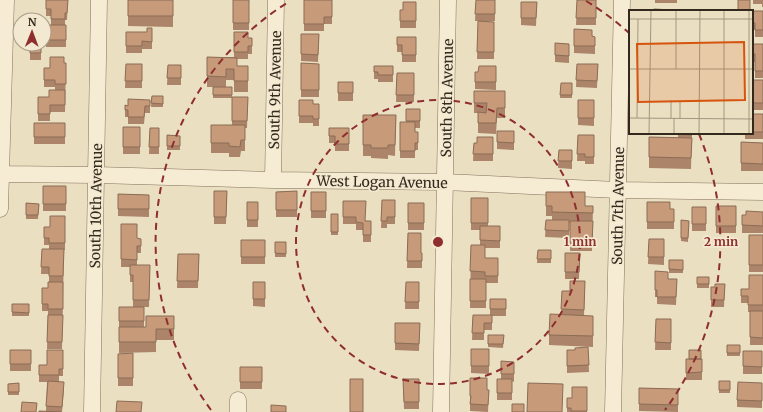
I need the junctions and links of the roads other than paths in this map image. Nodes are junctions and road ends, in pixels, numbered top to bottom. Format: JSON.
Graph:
{"nodes":[{"id":1,"x":6,"y":0,"type":"edge"},
{"id":2,"x":99,"y":0,"type":"edge"},
{"id":3,"x":276,"y":0,"type":"edge"},
{"id":4,"x":448,"y":0,"type":"edge"},
{"id":5,"x":622,"y":0,"type":"edge"},
{"id":6,"x":0,"y":174,"type":"edge"},
{"id":7,"x":97,"y":175,"type":"junction"},
{"id":8,"x":273,"y":180,"type":"junction"},
{"id":9,"x":445,"y":182,"type":"junction"},
{"id":10,"x":618,"y":190,"type":"junction"},
{"id":11,"x":763,"y":192,"type":"edge"},
{"id":12,"x":0,"y":209,"type":"edge"},
{"id":13,"x":92,"y":412,"type":"edge"},
{"id":14,"x":441,"y":412,"type":"edge"},
{"id":15,"x":613,"y":412,"type":"edge"}],
"edges":[{"from":1,"to":6,"type":"street"},
{"from":2,"to":7,"type":"street","name":"South 10th Avenue"},
{"from":3,"to":8,"type":"street","name":"South 9th Avenue"},
{"from":4,"to":9,"type":"street","name":"South 8th Avenue"},
{"from":5,"to":10,"type":"street","name":"South 7th Avenue"},
{"from":6,"to":7,"type":"street","name":"West Logan Avenue"},
{"from":6,"to":12,"type":"street"},
{"from":7,"to":8,"type":"street","name":"West Logan Avenue"},
{"from":7,"to":13,"type":"street","name":"South 10th Avenue"},
{"from":8,"to":9,"type":"street","name":"West Logan Avenue"},
{"from":9,"to":10,"type":"street","name":"West Logan Avenue"},
{"from":9,"to":14,"type":"street","name":"South 8th Avenue"},
{"from":10,"to":11,"type":"street","name":"West Logan Avenue"},
{"from":10,"to":15,"type":"street","name":"South 7th Avenue"}]}
